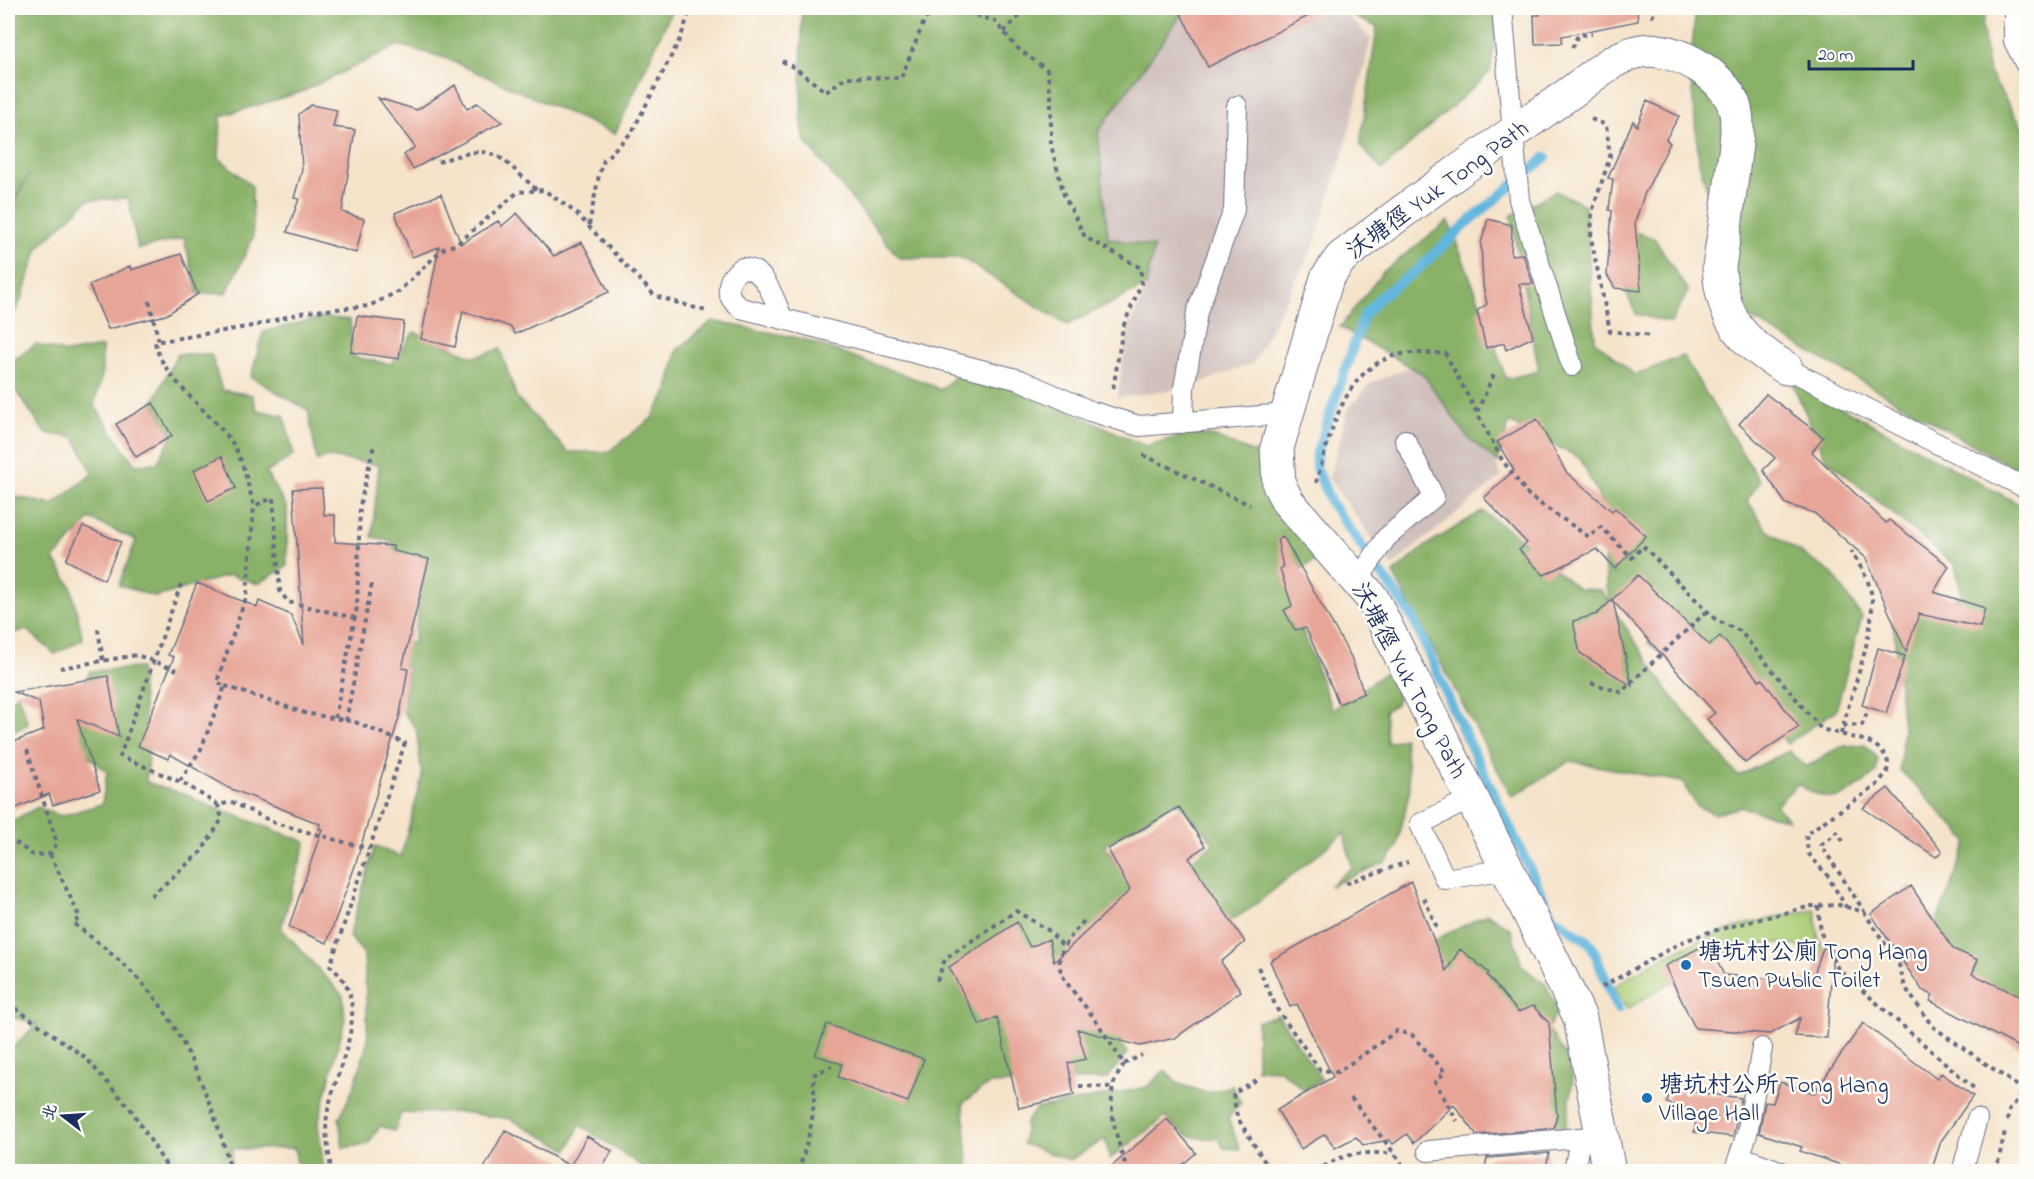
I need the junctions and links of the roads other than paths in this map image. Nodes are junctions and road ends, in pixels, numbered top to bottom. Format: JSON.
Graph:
{"nodes":[{"id":1,"x":1502,"y":8,"type":"edge"},
{"id":2,"x":2014,"y":8,"type":"edge"},
{"id":3,"x":2026,"y":65,"type":"edge"},
{"id":4,"x":1237,"y":105,"type":"dead end"},
{"id":5,"x":1513,"y":133,"type":"junction"},
{"id":6,"x":782,"y":317,"type":"dead end"},
{"id":7,"x":1572,"y":366,"type":"dead end"},
{"id":8,"x":1786,"y":368,"type":"joint"},
{"id":9,"x":1286,"y":414,"type":"junction"},
{"id":10,"x":1183,"y":423,"type":"junction"},
{"id":11,"x":1405,"y":440,"type":"dead end"},
{"id":12,"x":2026,"y":488,"type":"edge"},
{"id":13,"x":1358,"y":580,"type":"junction"},
{"id":14,"x":1472,"y":798,"type":"junction"},
{"id":15,"x":1509,"y":869,"type":"junction"},
{"id":16,"x":1762,"y":1048,"type":"dead end"},
{"id":17,"x":1977,"y":1119,"type":"road end"},
{"id":18,"x":1591,"y":1137,"type":"junction"},
{"id":19,"x":1428,"y":1151,"type":"dead end"},
{"id":20,"x":1738,"y":1164,"type":"edge"},
{"id":21,"x":1570,"y":1172,"type":"edge"},
{"id":22,"x":1609,"y":1172,"type":"edge"},
{"id":23,"x":1782,"y":1172,"type":"edge"},
{"id":24,"x":1962,"y":1172,"type":"edge"}],
"edges":[{"from":1,"to":5,"type":"lane"},
{"from":2,"to":3,"type":"lane"},
{"from":4,"to":10,"type":"lane"},
{"from":5,"to":7,"type":"lane"},
{"from":5,"to":8,"type":"street","name":"沃塘徑 Yuk Tong Path"},
{"from":5,"to":9,"type":"street","name":"沃塘徑 Yuk Tong Path"},
{"from":6,"to":10,"type":"lane"},
{"from":8,"to":12,"type":"lane"},
{"from":9,"to":10,"type":"lane"},
{"from":9,"to":13,"type":"street","name":"沃塘徑 Yuk Tong Path"},
{"from":11,"to":13,"type":"lane"},
{"from":13,"to":14,"type":"street","name":"沃塘徑 Yuk Tong Path"},
{"from":14,"to":15,"type":"street","name":"沃塘徑 Yuk Tong Path"},
{"from":14,"to":15,"type":"lane"},
{"from":15,"to":18,"type":"street","name":"沃塘徑 Yuk Tong Path"},
{"from":16,"to":20,"type":"lane"},
{"from":17,"to":24,"type":"lane"},
{"from":18,"to":19,"type":"lane"},
{"from":18,"to":21,"type":"lane"},
{"from":18,"to":22,"type":"street","name":"沃塘徑 Yuk Tong Path"},
{"from":20,"to":23,"type":"lane"}]}
